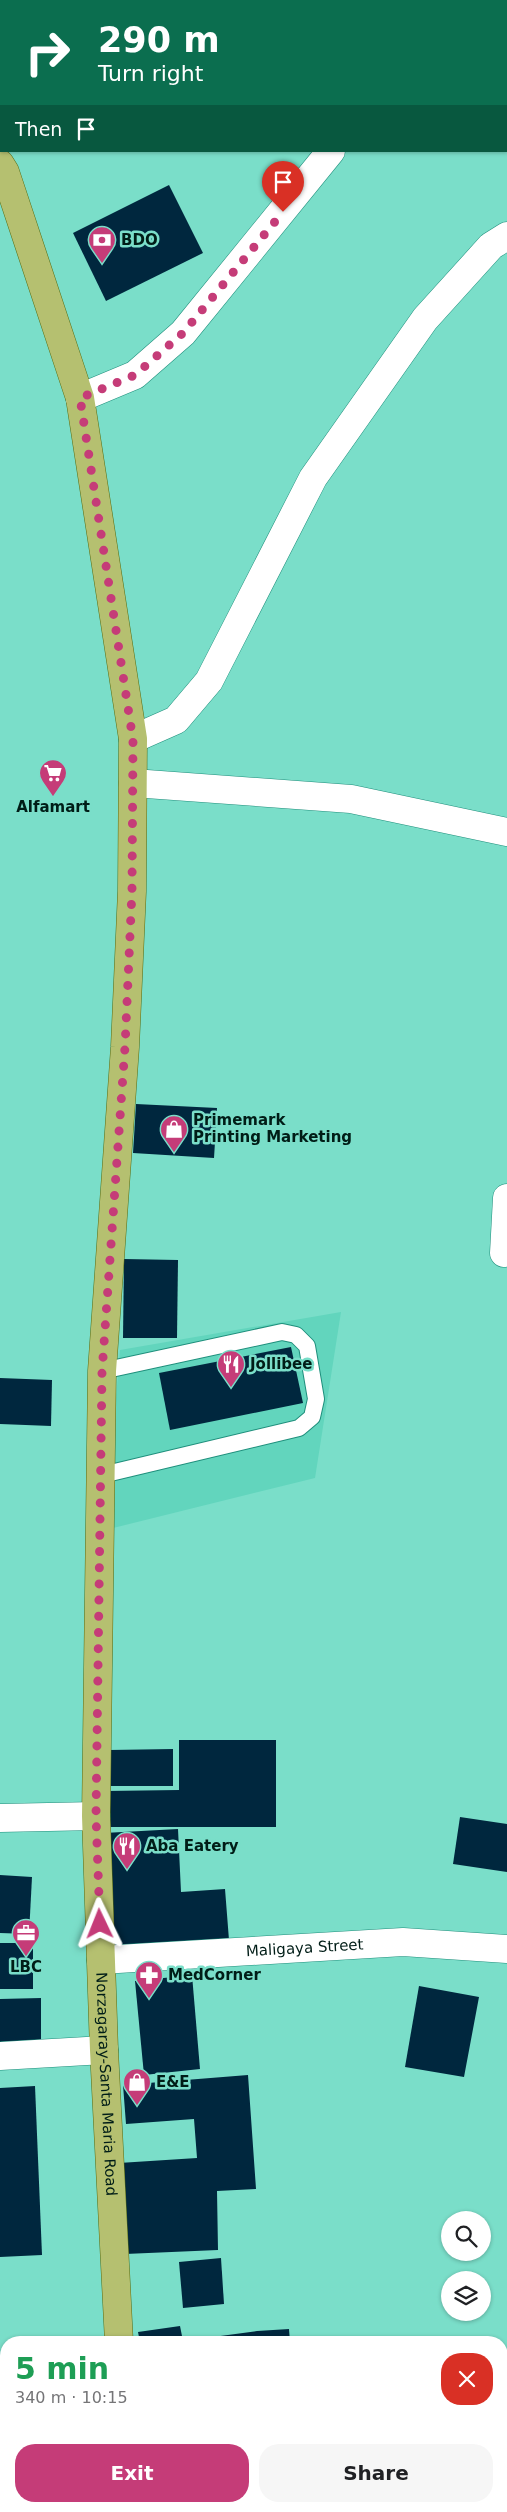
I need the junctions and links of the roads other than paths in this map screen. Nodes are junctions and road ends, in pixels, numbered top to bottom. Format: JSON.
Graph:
{"nodes":[{"id":1,"x":330,"y":152,"type":"edge"},
{"id":2,"x":0,"y":164,"type":"edge"},
{"id":3,"x":507,"y":236,"type":"edge"},
{"id":4,"x":80,"y":398,"type":"junction"},
{"id":5,"x":133,"y":740,"type":"junction"},
{"id":6,"x":133,"y":782,"type":"junction"},
{"id":7,"x":507,"y":832,"type":"edge"},
{"id":8,"x":507,"y":1198,"type":"edge"},
{"id":9,"x":504,"y":1253,"type":"dead end"},
{"id":10,"x":102,"y":1372,"type":"junction"},
{"id":11,"x":102,"y":1474,"type":"junction"},
{"id":12,"x":96,"y":1816,"type":"junction"},
{"id":13,"x":0,"y":1818,"type":"edge"},
{"id":14,"x":507,"y":1949,"type":"edge"},
{"id":15,"x":101,"y":1960,"type":"junction"},
{"id":16,"x":104,"y":2050,"type":"junction"},
{"id":17,"x":0,"y":2056,"type":"edge"},
{"id":18,"x":119,"y":2336,"type":"edge"}],
"edges":[{"from":1,"to":4,"type":"street"},
{"from":2,"to":4,"type":"main road","name":"Norzagaray-Santa Maria Road"},
{"from":3,"to":5,"type":"street"},
{"from":4,"to":5,"type":"main road","name":"Norzagaray-Santa Maria Road"},
{"from":5,"to":6,"type":"main road","name":"Norzagaray-Santa Maria Road"},
{"from":6,"to":7,"type":"street"},
{"from":6,"to":10,"type":"main road","name":"Norzagaray-Santa Maria Road"},
{"from":8,"to":9,"type":"street"},
{"from":10,"to":11,"type":"main road","name":"Norzagaray-Santa Maria Road"},
{"from":10,"to":11,"type":"lane"},
{"from":11,"to":12,"type":"main road","name":"Norzagaray-Santa Maria Road"},
{"from":12,"to":13,"type":"street"},
{"from":12,"to":15,"type":"main road","name":"Norzagaray-Santa Maria Road"},
{"from":14,"to":15,"type":"street","name":"Maligaya Street"},
{"from":15,"to":16,"type":"main road","name":"Norzagaray-Santa Maria Road"},
{"from":16,"to":17,"type":"street"},
{"from":16,"to":18,"type":"main road","name":"Norzagaray-Santa Maria Road"}]}
